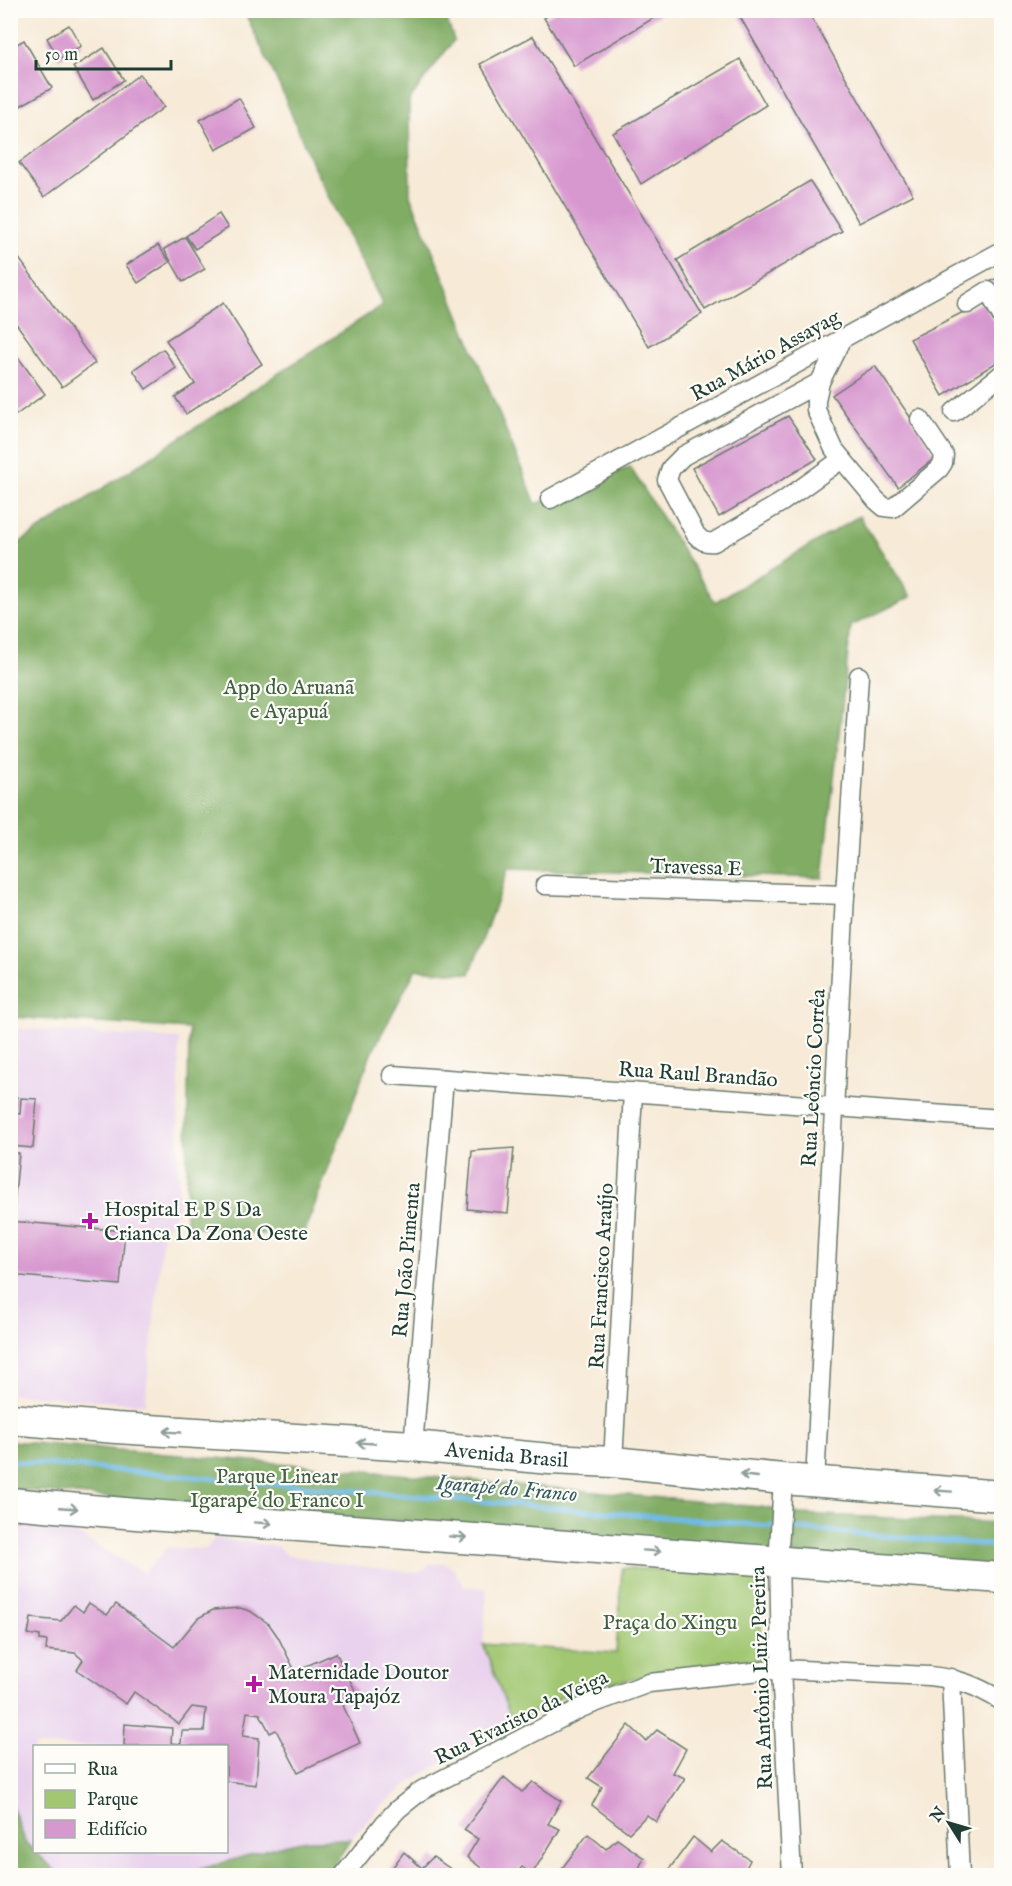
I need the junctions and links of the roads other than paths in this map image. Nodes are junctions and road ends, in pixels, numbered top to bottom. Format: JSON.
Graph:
{"nodes":[{"id":1,"x":1002,"y":251,"type":"edge"},
{"id":2,"x":967,"y":304,"type":"dead end"},
{"id":3,"x":1002,"y":316,"type":"edge"},
{"id":4,"x":842,"y":338,"type":"junction"},
{"id":5,"x":1002,"y":374,"type":"edge"},
{"id":6,"x":820,"y":382,"type":"junction"},
{"id":7,"x":954,"y":412,"type":"dead end"},
{"id":8,"x":920,"y":419,"type":"dead end"},
{"id":9,"x":842,"y":459,"type":"junction"},
{"id":10,"x":550,"y":499,"type":"dead end"},
{"id":11,"x":859,"y":676,"type":"dead end"},
{"id":12,"x":546,"y":885,"type":"dead end"},
{"id":13,"x":845,"y":894,"type":"junction"},
{"id":14,"x":392,"y":1075,"type":"dead end"},
{"id":15,"x":444,"y":1079,"type":"junction"},
{"id":16,"x":633,"y":1092,"type":"junction"},
{"id":17,"x":834,"y":1107,"type":"junction"},
{"id":18,"x":1002,"y":1119,"type":"edge"},
{"id":19,"x":10,"y":1419,"type":"edge"},
{"id":20,"x":413,"y":1446,"type":"junction"},
{"id":21,"x":613,"y":1462,"type":"junction"},
{"id":22,"x":815,"y":1482,"type":"junction"},
{"id":23,"x":782,"y":1488,"type":"junction"},
{"id":24,"x":1001,"y":1494,"type":"edge"},
{"id":25,"x":10,"y":1503,"type":"edge"},
{"id":26,"x":779,"y":1555,"type":"junction"},
{"id":27,"x":1002,"y":1578,"type":"edge"},
{"id":28,"x":781,"y":1669,"type":"junction"},
{"id":29,"x":951,"y":1678,"type":"junction"},
{"id":30,"x":1002,"y":1701,"type":"edge"},
{"id":31,"x":343,"y":1875,"type":"edge"},
{"id":32,"x":792,"y":1875,"type":"edge"},
{"id":33,"x":960,"y":1875,"type":"edge"}],
"edges":[{"from":1,"to":4,"type":"street","name":"Rua Mário Assayag"},
{"from":2,"to":3,"type":"street"},
{"from":4,"to":6,"type":"street"},
{"from":4,"to":10,"type":"street","name":"Rua Mário Assayag"},
{"from":5,"to":7,"type":"street"},
{"from":6,"to":9,"type":"street"},
{"from":6,"to":9,"type":"street"},
{"from":8,"to":9,"type":"street"},
{"from":11,"to":13,"type":"street","name":"Rua Leôncio Corrêa"},
{"from":12,"to":13,"type":"street","name":"Travessa E"},
{"from":13,"to":17,"type":"street","name":"Rua Leôncio Corrêa"},
{"from":14,"to":15,"type":"street","name":"Rua Raul Brandão"},
{"from":15,"to":16,"type":"street","name":"Rua Raul Brandão"},
{"from":15,"to":20,"type":"street","name":"Rua João Pimenta"},
{"from":16,"to":17,"type":"street","name":"Rua Raul Brandão"},
{"from":16,"to":21,"type":"street","name":"Rua Francisco Araújo"},
{"from":17,"to":18,"type":"street","name":"Rua Raul Brandão"},
{"from":17,"to":22,"type":"street","name":"Rua Leôncio Corrêa"},
{"from":20,"to":19,"type":"highway","name":"Avenida Brasil","one_way":true},
{"from":20,"to":21,"type":"highway","name":"Avenida Brasil"},
{"from":23,"to":21,"type":"highway","name":"Avenida Brasil","one_way":true},
{"from":22,"to":23,"type":"highway","name":"Avenida Brasil"},
{"from":24,"to":22,"type":"highway","name":"Avenida Brasil","one_way":true},
{"from":23,"to":26,"type":"street","name":"Rua Antônio Luiz Pereira"},
{"from":25,"to":26,"type":"highway","one_way":true},
{"from":26,"to":27,"type":"highway"},
{"from":26,"to":28,"type":"street","name":"Rua Antônio Luiz Pereira"},
{"from":28,"to":29,"type":"street","name":"Rua Evaristo da Veiga"},
{"from":28,"to":31,"type":"street","name":"Rua Evaristo da Veiga"},
{"from":28,"to":32,"type":"street","name":"Rua Antônio Luiz Pereira"},
{"from":29,"to":30,"type":"street","name":"Rua Evaristo da Veiga"},
{"from":29,"to":33,"type":"street"}]}
